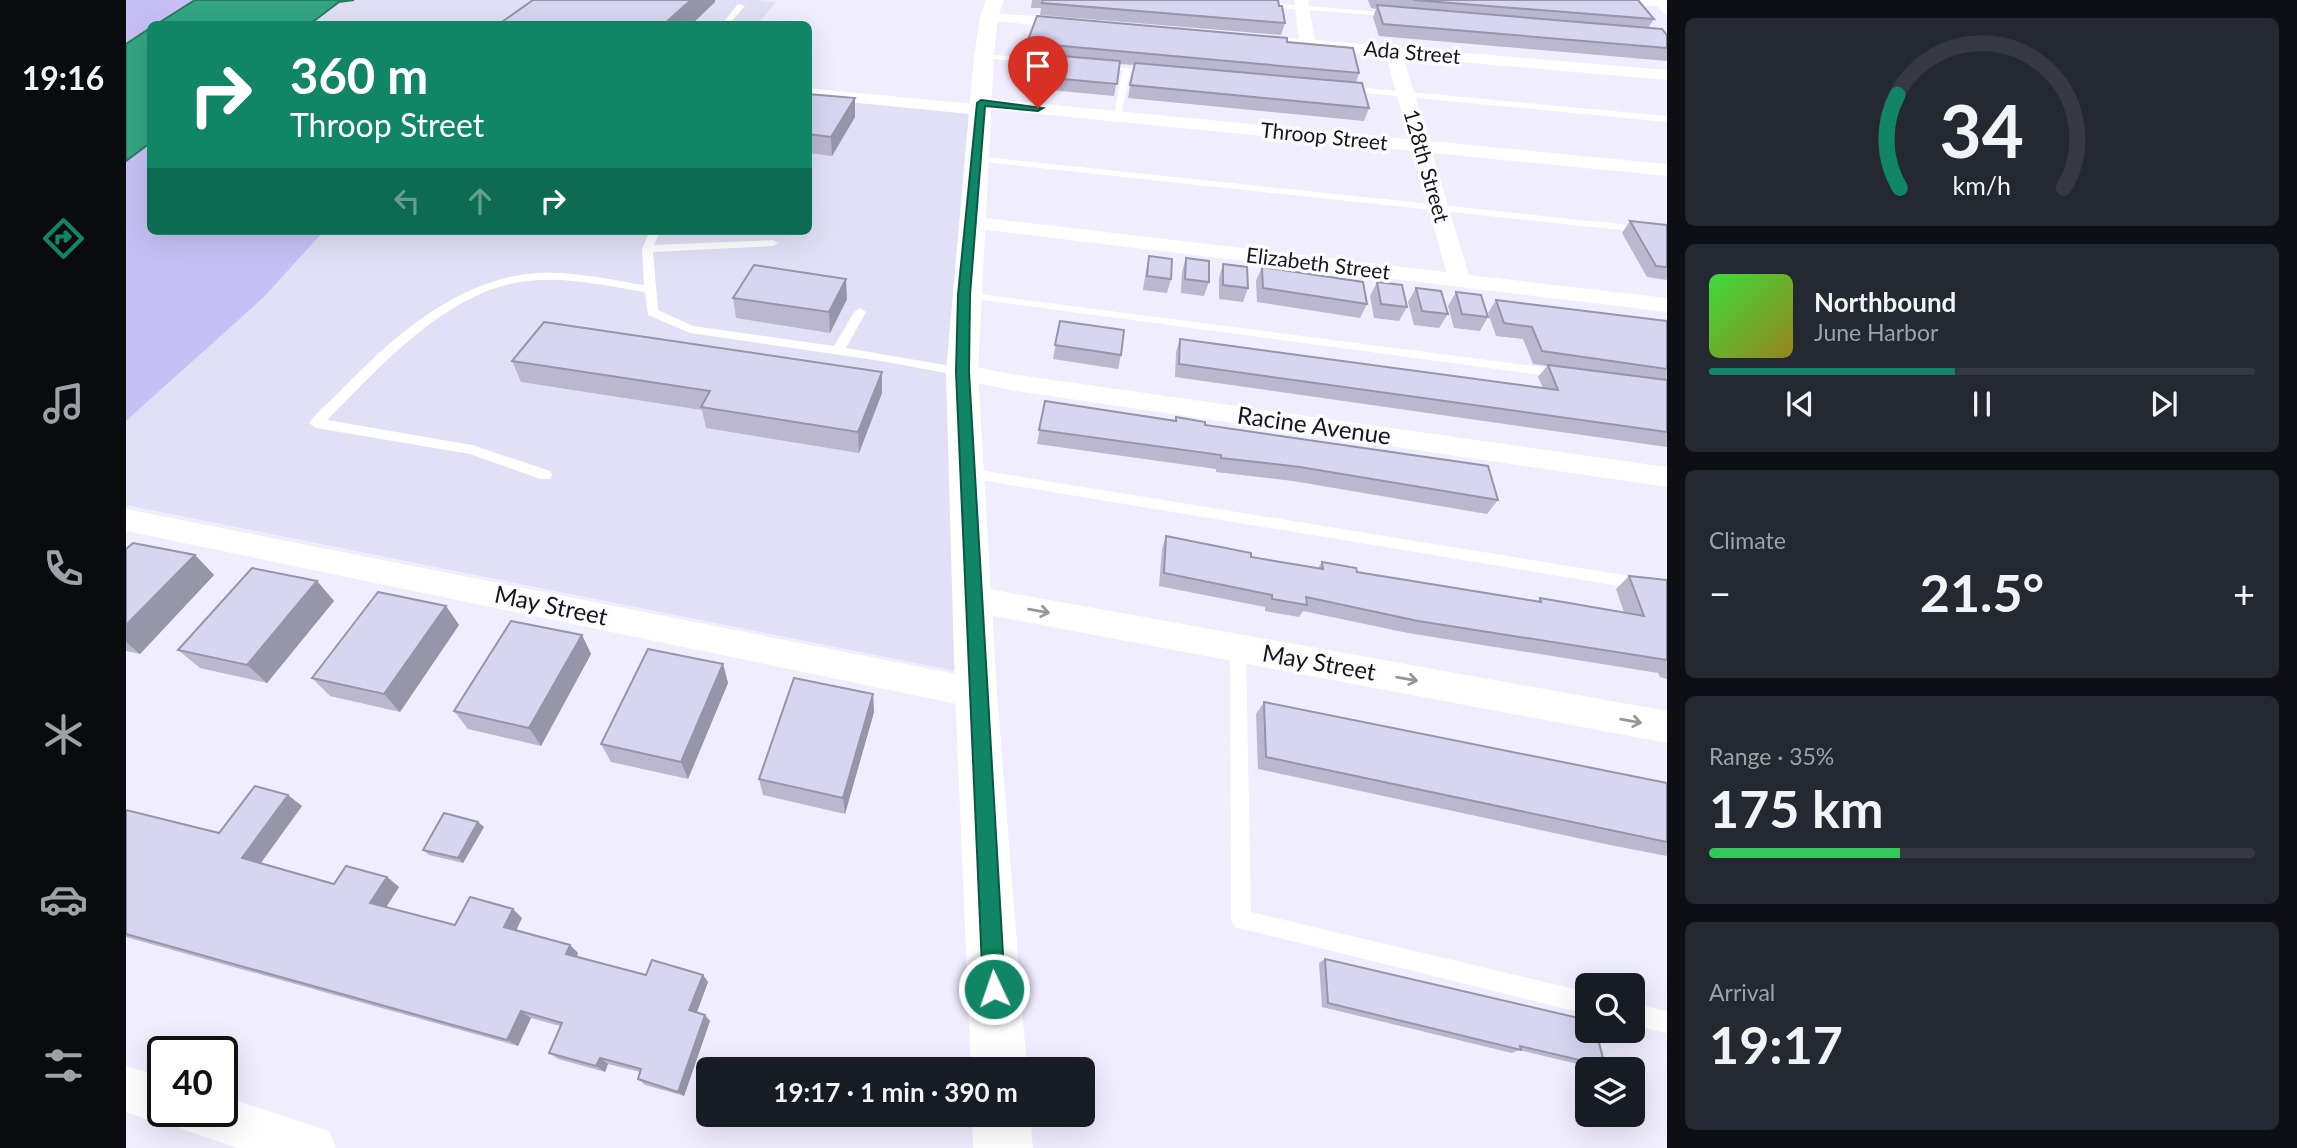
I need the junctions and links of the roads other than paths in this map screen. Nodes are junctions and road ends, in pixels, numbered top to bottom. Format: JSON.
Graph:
{"nodes":[{"id":1,"x":1621,"y":0,"type":"edge"},
{"id":2,"x":1247,"y":3,"type":"edge"},
{"id":3,"x":1301,"y":4,"type":"edge"},
{"id":4,"x":1661,"y":5,"type":"edge"},
{"id":5,"x":741,"y":6,"type":"dead end"},
{"id":6,"x":992,"y":8,"type":"edge"},
{"id":7,"x":1404,"y":16,"type":"edge"},
{"id":8,"x":728,"y":21,"type":"edge"},
{"id":9,"x":1087,"y":25,"type":"edge"},
{"id":10,"x":1225,"y":37,"type":"edge"},
{"id":11,"x":1308,"y":44,"type":"junction"},
{"id":12,"x":1393,"y":51,"type":"junction"},
{"id":13,"x":984,"y":56,"type":"junction"},
{"id":14,"x":1071,"y":64,"type":"edge"},
{"id":15,"x":1085,"y":65,"type":"edge"},
{"id":16,"x":1126,"y":69,"type":"junction"},
{"id":17,"x":1166,"y":73,"type":"edge"},
{"id":18,"x":1667,"y":75,"type":"edge"},
{"id":19,"x":1339,"y":89,"type":"edge"},
{"id":20,"x":812,"y":93,"type":"edge"},
{"id":21,"x":1405,"y":95,"type":"junction"},
{"id":22,"x":981,"y":106,"type":"junction"},
{"id":23,"x":1118,"y":116,"type":"junction"},
{"id":24,"x":1667,"y":118,"type":"edge"},
{"id":25,"x":1420,"y":146,"type":"junction"},
{"id":26,"x":976,"y":159,"type":"junction"},
{"id":27,"x":1667,"y":170,"type":"edge"},
{"id":28,"x":1438,"y":207,"type":"junction"},
{"id":29,"x":970,"y":222,"type":"junction"},
{"id":30,"x":1667,"y":232,"type":"edge"},
{"id":31,"x":653,"y":235,"type":"edge"},
{"id":32,"x":773,"y":243,"type":"dead end"},
{"id":33,"x":647,"y":249,"type":"junction"},
{"id":34,"x":1460,"y":281,"type":"junction"},
{"id":35,"x":650,"y":289,"type":"junction"},
{"id":36,"x":964,"y":295,"type":"junction"},
{"id":37,"x":1667,"y":305,"type":"edge"},
{"id":38,"x":860,"y":312,"type":"dead end"},
{"id":39,"x":838,"y":351,"type":"junction"},
{"id":40,"x":962,"y":372,"type":"junction"},
{"id":41,"x":1571,"y":375,"type":"edge"},
{"id":42,"x":967,"y":473,"type":"junction"},
{"id":43,"x":545,"y":475,"type":"dead end"},
{"id":44,"x":1667,"y":478,"type":"edge"},
{"id":45,"x":126,"y":520,"type":"edge"},
{"id":46,"x":1667,"y":588,"type":"edge"},
{"id":47,"x":972,"y":599,"type":"junction"},
{"id":48,"x":1238,"y":648,"type":"junction"},
{"id":49,"x":976,"y":693,"type":"junction"},
{"id":50,"x":1667,"y":727,"type":"edge"},
{"id":51,"x":1575,"y":1000,"type":"edge"},
{"id":52,"x":1645,"y":1017,"type":"edge"},
{"id":53,"x":1667,"y":1023,"type":"edge"},
{"id":54,"x":998,"y":1057,"type":"edge"},
{"id":55,"x":126,"y":1089,"type":"edge"},
{"id":56,"x":147,"y":1096,"type":"edge"},
{"id":57,"x":238,"y":1124,"type":"edge"},
{"id":58,"x":1002,"y":1127,"type":"edge"},
{"id":59,"x":312,"y":1148,"type":"edge"},
{"id":60,"x":1003,"y":1148,"type":"edge"}],
"edges":[{"from":1,"to":4,"type":"street"},
{"from":2,"to":3,"type":"lane"},
{"from":3,"to":7,"type":"lane"},
{"from":3,"to":11,"type":"street"},
{"from":5,"to":8,"type":"lane"},
{"from":6,"to":9,"type":"street"},
{"from":6,"to":13,"type":"street"},
{"from":10,"to":11,"type":"street","name":"Ada Street"},
{"from":11,"to":12,"type":"street","name":"Ada Street"},
{"from":12,"to":18,"type":"street","name":"Ada Street"},
{"from":12,"to":21,"type":"street","name":"128th Street"},
{"from":13,"to":14,"type":"lane"},
{"from":13,"to":22,"type":"street"},
{"from":15,"to":16,"type":"lane"},
{"from":16,"to":17,"type":"lane"},
{"from":16,"to":23,"type":"lane"},
{"from":19,"to":21,"type":"lane"},
{"from":20,"to":22,"type":"street","name":"Throop Street"},
{"from":21,"to":24,"type":"lane"},
{"from":21,"to":25,"type":"street","name":"128th Street"},
{"from":22,"to":23,"type":"street","name":"Throop Street"},
{"from":22,"to":26,"type":"street"},
{"from":23,"to":25,"type":"street","name":"Throop Street"},
{"from":25,"to":27,"type":"street","name":"Throop Street"},
{"from":25,"to":28,"type":"street","name":"128th Street"},
{"from":26,"to":28,"type":"lane"},
{"from":26,"to":29,"type":"street"},
{"from":28,"to":30,"type":"lane"},
{"from":28,"to":34,"type":"street","name":"128th Street"},
{"from":29,"to":34,"type":"street","name":"Elizabeth Street"},
{"from":29,"to":36,"type":"street"},
{"from":31,"to":33,"type":"lane"},
{"from":32,"to":33,"type":"lane"},
{"from":33,"to":35,"type":"lane"},
{"from":34,"to":37,"type":"street","name":"Elizabeth Street"},
{"from":35,"to":39,"type":"lane"},
{"from":35,"to":43,"type":"lane"},
{"from":36,"to":40,"type":"street"},
{"from":36,"to":41,"type":"lane"},
{"from":38,"to":39,"type":"lane"},
{"from":39,"to":40,"type":"lane"},
{"from":40,"to":42,"type":"street"},
{"from":40,"to":44,"type":"street","name":"Racine Avenue"},
{"from":42,"to":46,"type":"lane"},
{"from":42,"to":47,"type":"street"},
{"from":45,"to":49,"type":"street","name":"May Street"},
{"from":47,"to":48,"type":"street","name":"May Street","one_way":true},
{"from":47,"to":49,"type":"street"},
{"from":48,"to":50,"type":"street","name":"May Street","one_way":true},
{"from":48,"to":51,"type":"lane"},
{"from":49,"to":54,"type":"street"},
{"from":52,"to":53,"type":"lane"},
{"from":55,"to":56,"type":"street"},
{"from":57,"to":59,"type":"street"},
{"from":58,"to":60,"type":"street"}]}
